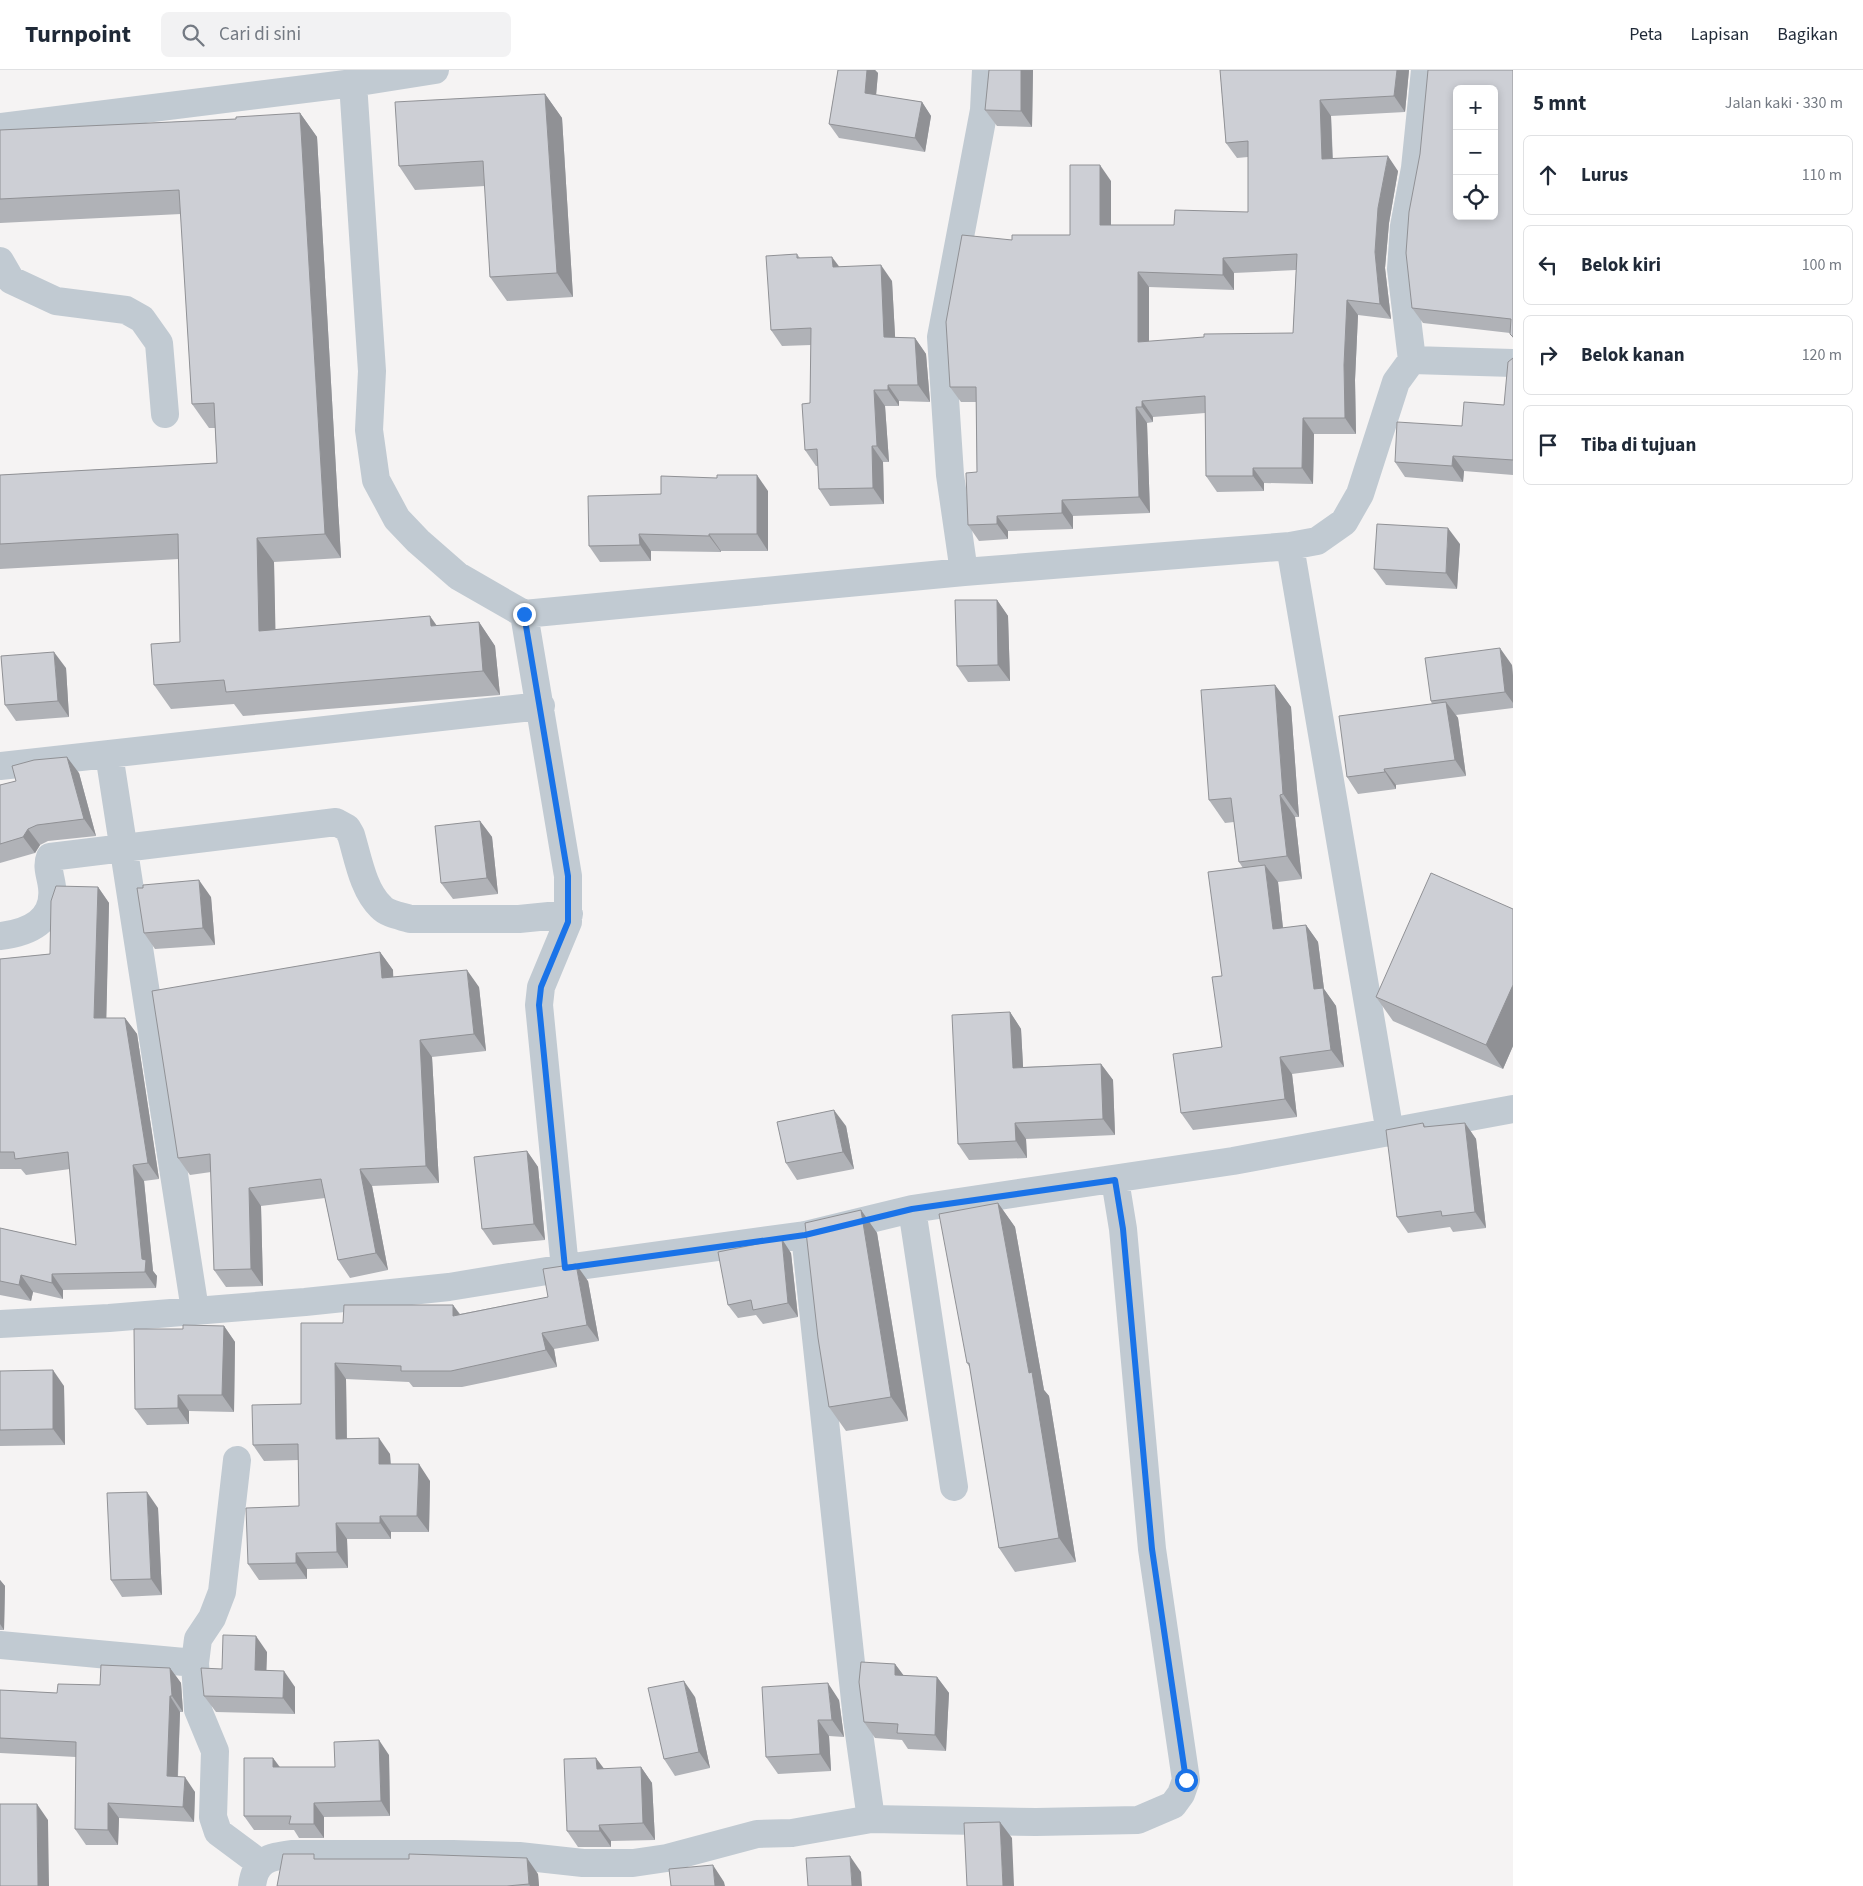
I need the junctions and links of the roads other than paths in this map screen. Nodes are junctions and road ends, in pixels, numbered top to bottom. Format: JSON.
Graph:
{"nodes":[{"id":1,"x":436,"y":70,"type":"edge"},
{"id":2,"x":986,"y":70,"type":"edge"},
{"id":3,"x":1425,"y":70,"type":"edge"},
{"id":4,"x":353,"y":83,"type":"junction"},
{"id":5,"x":0,"y":127,"type":"edge"},
{"id":6,"x":0,"y":261,"type":"edge"},
{"id":7,"x":1412,"y":360,"type":"junction"},
{"id":8,"x":1513,"y":362,"type":"edge"},
{"id":9,"x":165,"y":414,"type":"dead end"},
{"id":10,"x":1290,"y":546,"type":"junction"},
{"id":11,"x":964,"y":572,"type":"junction"},
{"id":12,"x":524,"y":614,"type":"junction"},
{"id":13,"x":541,"y":706,"type":"junction"},
{"id":14,"x":109,"y":754,"type":"junction"},
{"id":15,"x":0,"y":766,"type":"edge"},
{"id":16,"x":124,"y":847,"type":"junction"},
{"id":17,"x":569,"y":914,"type":"junction"},
{"id":18,"x":0,"y":936,"type":"edge"},
{"id":19,"x":1513,"y":1109,"type":"edge"},
{"id":20,"x":1390,"y":1133,"type":"junction"},
{"id":21,"x":1115,"y":1180,"type":"junction"},
{"id":22,"x":912,"y":1209,"type":"junction"},
{"id":23,"x":805,"y":1235,"type":"junction"},
{"id":24,"x":565,"y":1268,"type":"junction"},
{"id":25,"x":195,"y":1310,"type":"junction"},
{"id":26,"x":0,"y":1324,"type":"edge"},
{"id":27,"x":237,"y":1460,"type":"dead end"},
{"id":28,"x":954,"y":1487,"type":"dead end"},
{"id":29,"x":0,"y":1645,"type":"edge"},
{"id":30,"x":195,"y":1663,"type":"junction"},
{"id":31,"x":871,"y":1819,"type":"junction"},
{"id":32,"x":256,"y":1875,"type":"edge"}],
"edges":[{"from":1,"to":4,"type":"street"},
{"from":2,"to":11,"type":"street"},
{"from":3,"to":7,"type":"street"},
{"from":4,"to":5,"type":"street"},
{"from":4,"to":12,"type":"street"},
{"from":6,"to":9,"type":"street"},
{"from":7,"to":8,"type":"street"},
{"from":7,"to":10,"type":"street"},
{"from":10,"to":11,"type":"street"},
{"from":10,"to":20,"type":"street"},
{"from":11,"to":12,"type":"street"},
{"from":12,"to":13,"type":"street"},
{"from":13,"to":14,"type":"street"},
{"from":13,"to":17,"type":"street"},
{"from":14,"to":15,"type":"street"},
{"from":14,"to":16,"type":"street"},
{"from":16,"to":17,"type":"street"},
{"from":16,"to":18,"type":"street"},
{"from":16,"to":25,"type":"street"},
{"from":17,"to":24,"type":"street"},
{"from":19,"to":20,"type":"street"},
{"from":20,"to":21,"type":"street"},
{"from":21,"to":22,"type":"street"},
{"from":21,"to":31,"type":"street"},
{"from":22,"to":23,"type":"street"},
{"from":22,"to":28,"type":"street"},
{"from":23,"to":24,"type":"street"},
{"from":23,"to":31,"type":"street"},
{"from":24,"to":25,"type":"street"},
{"from":25,"to":26,"type":"street"},
{"from":27,"to":30,"type":"street"},
{"from":29,"to":30,"type":"street"},
{"from":30,"to":32,"type":"street"},
{"from":31,"to":32,"type":"street"}]}
